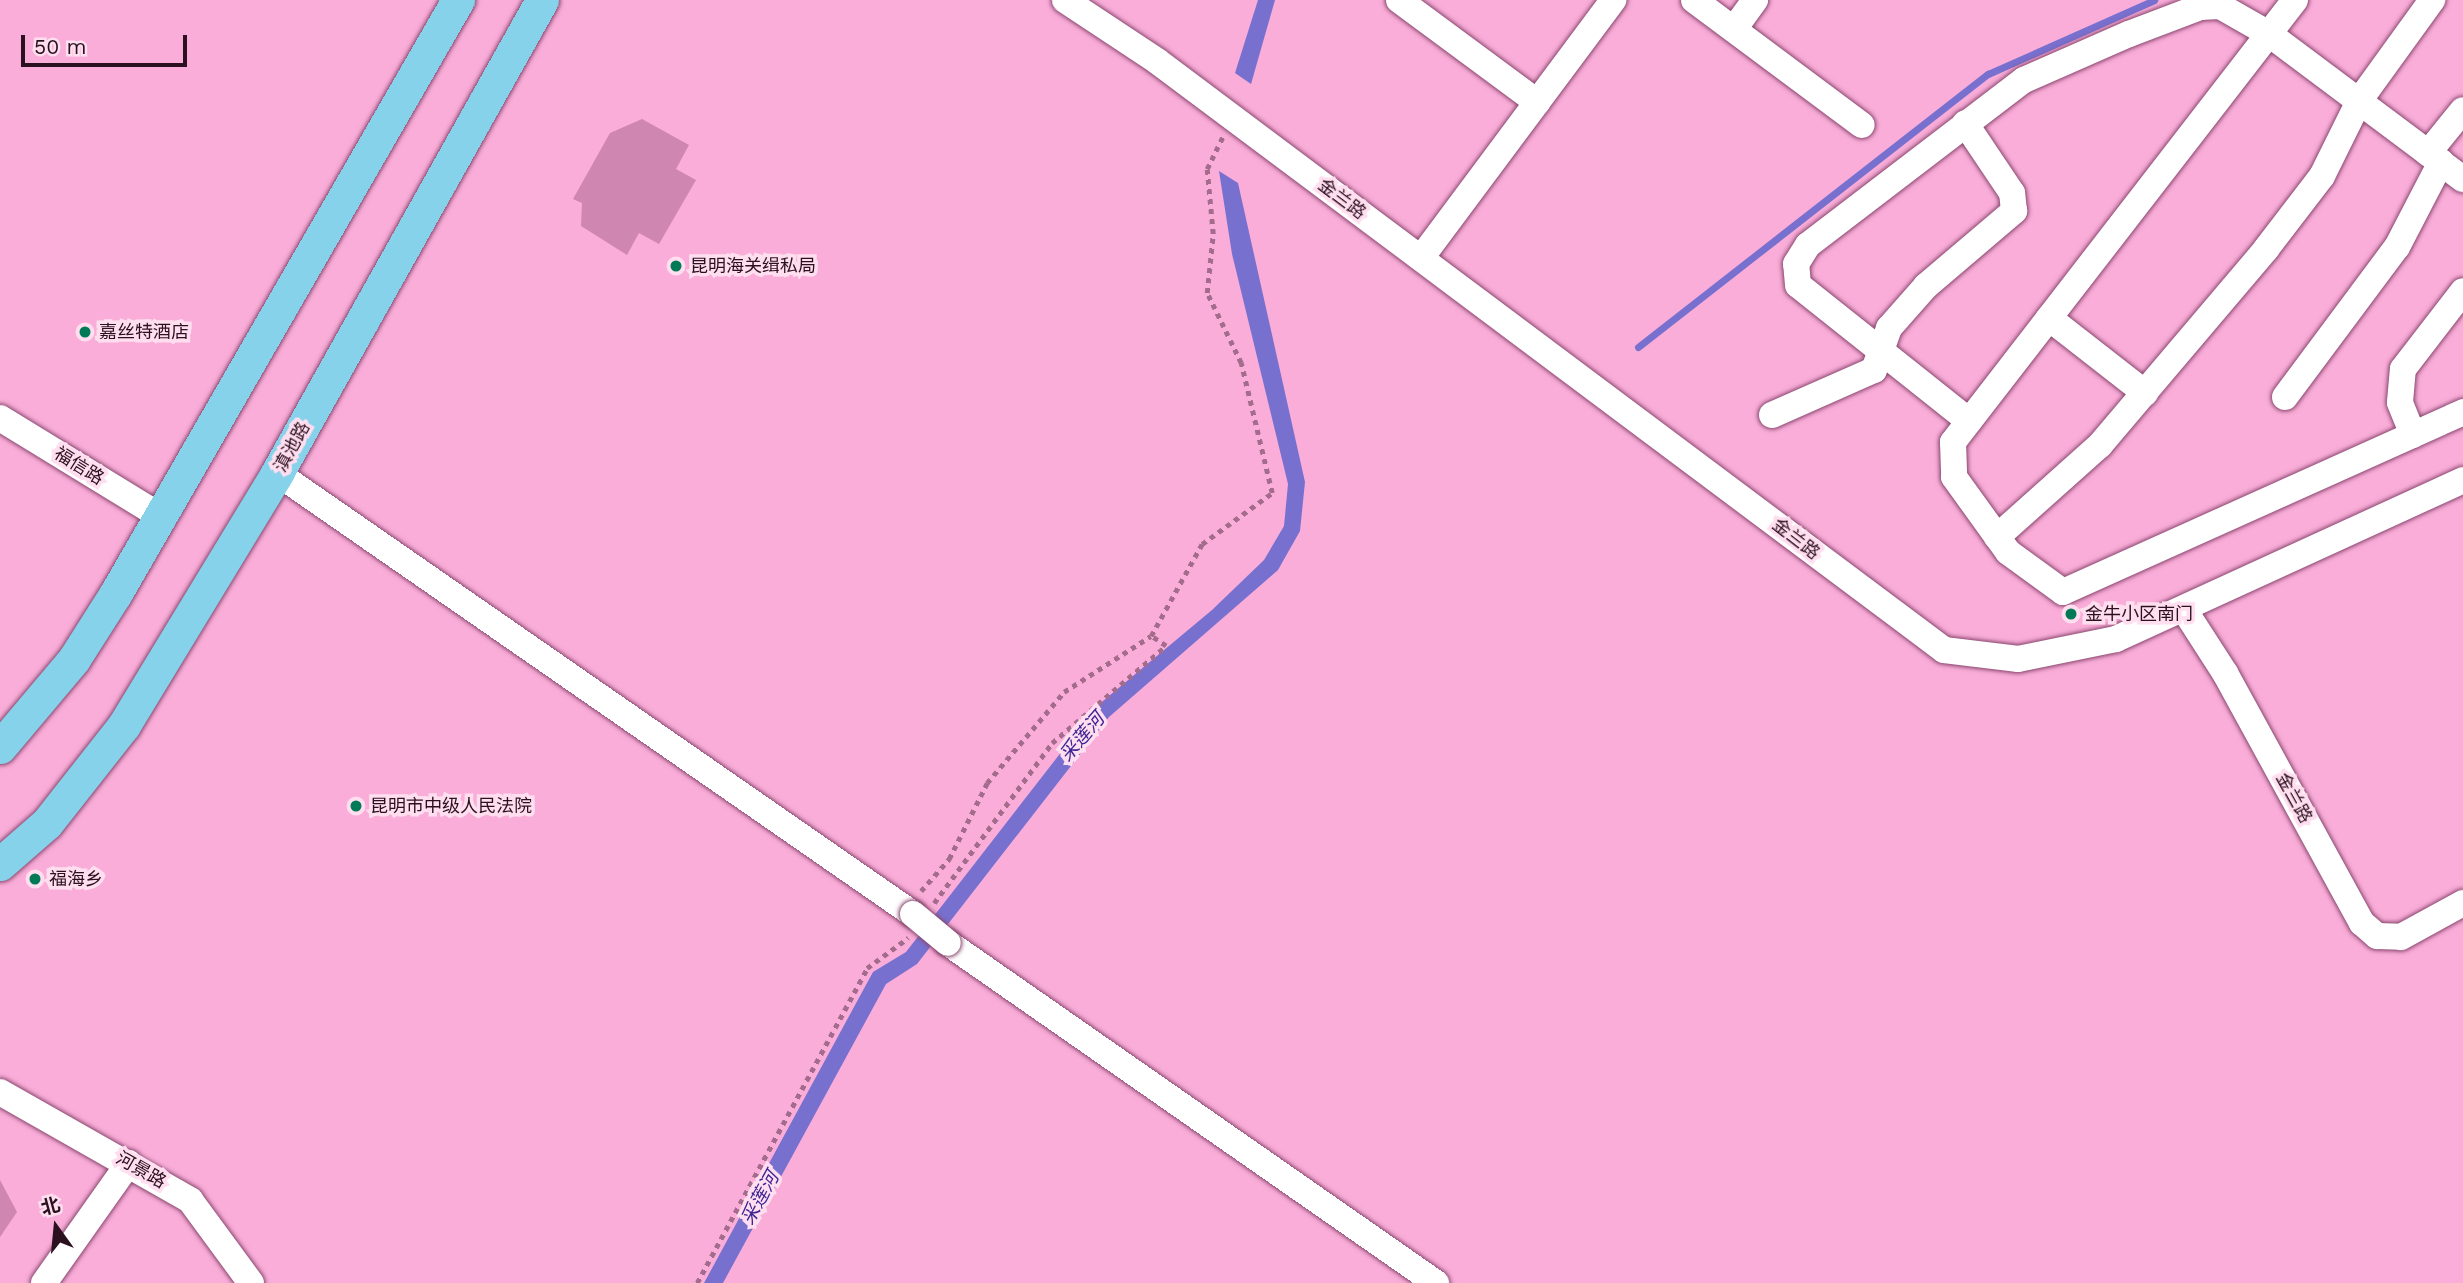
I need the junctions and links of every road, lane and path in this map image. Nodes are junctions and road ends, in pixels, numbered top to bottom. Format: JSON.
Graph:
{"nodes":[{"id":1,"x":458,"y":0,"type":"edge"},
{"id":2,"x":542,"y":0,"type":"edge"},
{"id":3,"x":1065,"y":0,"type":"edge"},
{"id":4,"x":1399,"y":0,"type":"edge"},
{"id":5,"x":1613,"y":0,"type":"edge"},
{"id":6,"x":1694,"y":0,"type":"edge"},
{"id":7,"x":1755,"y":0,"type":"edge"},
{"id":8,"x":2295,"y":0,"type":"edge"},
{"id":9,"x":2432,"y":0,"type":"edge"},
{"id":10,"x":1734,"y":29,"type":"junction"},
{"id":11,"x":2269,"y":34,"type":"junction"},
{"id":12,"x":2359,"y":101,"type":"junction"},
{"id":13,"x":1537,"y":102,"type":"junction"},
{"id":14,"x":2463,"y":110,"type":"edge"},
{"id":15,"x":1234,"y":119,"type":"junction"},
{"id":16,"x":1965,"y":122,"type":"junction"},
{"id":17,"x":1863,"y":125,"type":"dead end"},
{"id":18,"x":2435,"y":158,"type":"junction"},
{"id":19,"x":2463,"y":179,"type":"edge"},
{"id":20,"x":1421,"y":258,"type":"junction"},
{"id":21,"x":2463,"y":291,"type":"edge"},
{"id":22,"x":2049,"y":318,"type":"junction"},
{"id":23,"x":1883,"y":354,"type":"junction"},
{"id":24,"x":2145,"y":393,"type":"junction"},
{"id":25,"x":2285,"y":397,"type":"dead end"},
{"id":26,"x":2463,"y":412,"type":"edge"},
{"id":27,"x":1772,"y":415,"type":"dead end"},
{"id":28,"x":0,"y":418,"type":"edge"},
{"id":29,"x":1969,"y":421,"type":"junction"},
{"id":30,"x":2413,"y":435,"type":"junction"},
{"id":31,"x":277,"y":473,"type":"junction"},
{"id":32,"x":2463,"y":480,"type":"edge"},
{"id":33,"x":158,"y":515,"type":"junction"},
{"id":34,"x":1997,"y":537,"type":"junction"},
{"id":35,"x":2185,"y":611,"type":"junction"},
{"id":36,"x":0,"y":747,"type":"edge"},
{"id":37,"x":0,"y":864,"type":"edge"},
{"id":38,"x":2463,"y":903,"type":"edge"},
{"id":39,"x":909,"y":912,"type":"junction"},
{"id":40,"x":0,"y":1092,"type":"edge"},
{"id":41,"x":129,"y":1163,"type":"junction"},
{"id":42,"x":44,"y":1283,"type":"edge"},
{"id":43,"x":251,"y":1283,"type":"edge"},
{"id":44,"x":1436,"y":1283,"type":"edge"}],
"edges":[{"from":1,"to":33,"type":"main road"},
{"from":2,"to":31,"type":"main road","name":"滇池路"},
{"from":3,"to":15,"type":"street","name":"金兰路"},
{"from":4,"to":13,"type":"street"},
{"from":5,"to":13,"type":"street"},
{"from":6,"to":10,"type":"street"},
{"from":7,"to":10,"type":"street"},
{"from":8,"to":11,"type":"street"},
{"from":9,"to":12,"type":"street"},
{"from":10,"to":17,"type":"street"},
{"from":11,"to":12,"type":"street"},
{"from":11,"to":16,"type":"street"},
{"from":11,"to":22,"type":"street"},
{"from":12,"to":18,"type":"street"},
{"from":12,"to":24,"type":"street"},
{"from":13,"to":20,"type":"street"},
{"from":14,"to":18,"type":"street"},
{"from":15,"to":20,"type":"street","name":"金兰路"},
{"from":15,"to":39,"type":"path"},
{"from":16,"to":23,"type":"street"},
{"from":16,"to":23,"type":"street"},
{"from":18,"to":19,"type":"street"},
{"from":18,"to":25,"type":"street"},
{"from":20,"to":35,"type":"street","name":"金兰路"},
{"from":21,"to":30,"type":"street"},
{"from":22,"to":24,"type":"street"},
{"from":22,"to":29,"type":"street"},
{"from":23,"to":27,"type":"street"},
{"from":23,"to":29,"type":"street"},
{"from":24,"to":34,"type":"street"},
{"from":26,"to":30,"type":"street"},
{"from":28,"to":33,"type":"street","name":"福信路"},
{"from":29,"to":34,"type":"street"},
{"from":30,"to":34,"type":"street"},
{"from":31,"to":37,"type":"main road","name":"滇池路"},
{"from":31,"to":39,"type":"street"},
{"from":32,"to":35,"type":"street"},
{"from":33,"to":36,"type":"main road"},
{"from":35,"to":38,"type":"street","name":"金兰路"},
{"from":39,"to":44,"type":"street","bridge":true},
{"from":40,"to":41,"type":"street","name":"河景路"},
{"from":41,"to":42,"type":"street"},
{"from":41,"to":43,"type":"street","name":"河景路"}]}
